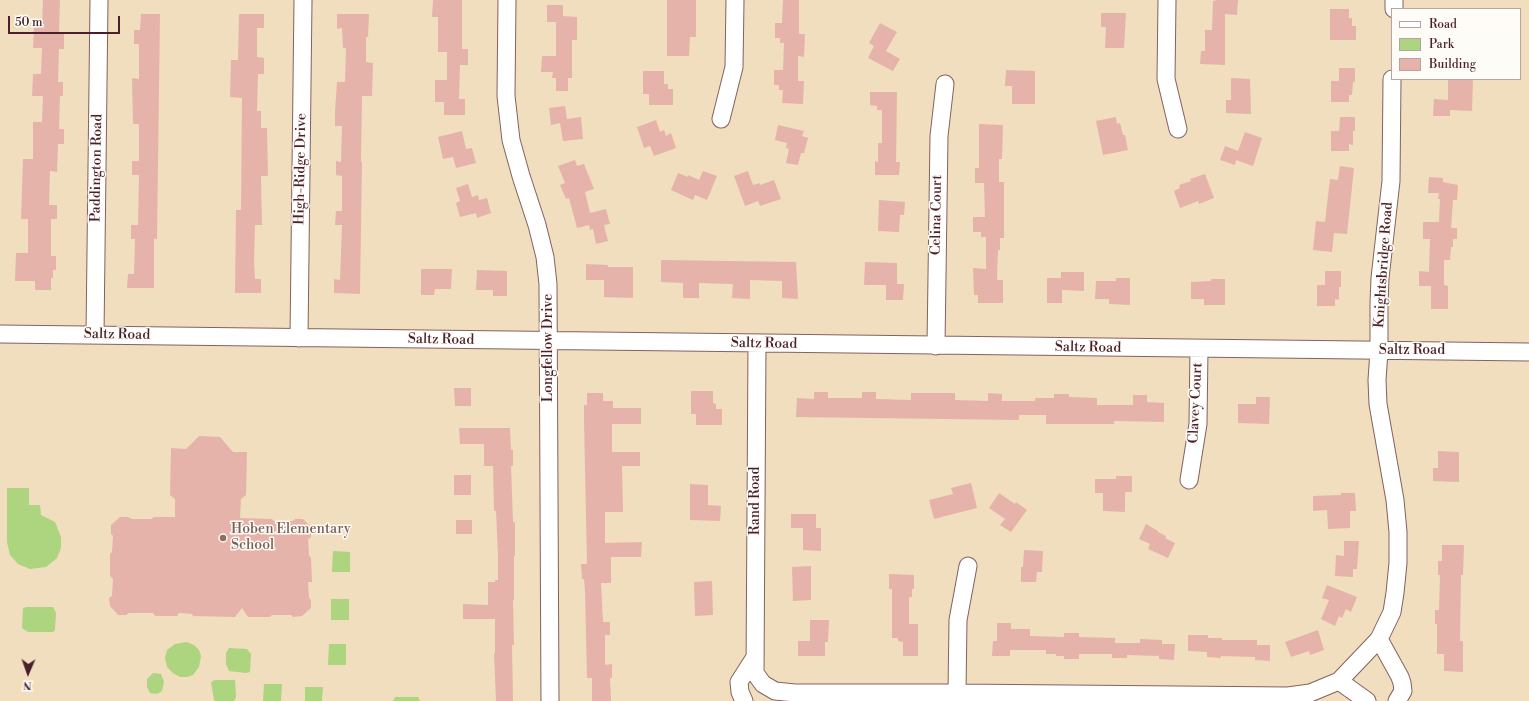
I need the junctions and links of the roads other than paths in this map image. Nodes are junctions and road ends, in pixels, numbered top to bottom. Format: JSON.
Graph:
{"nodes":[{"id":1,"x":98,"y":0,"type":"edge"},
{"id":2,"x":303,"y":0,"type":"edge"},
{"id":3,"x":507,"y":0,"type":"edge"},
{"id":4,"x":735,"y":0,"type":"edge"},
{"id":5,"x":1167,"y":0,"type":"edge"},
{"id":6,"x":1392,"y":80,"type":"edge"},
{"id":7,"x":945,"y":84,"type":"dead end"},
{"id":8,"x":721,"y":119,"type":"dead end"},
{"id":9,"x":1178,"y":129,"type":"dead end"},
{"id":10,"x":0,"y":334,"type":"edge"},
{"id":11,"x":96,"y":335,"type":"junction"},
{"id":12,"x":299,"y":338,"type":"junction"},
{"id":13,"x":549,"y":341,"type":"junction"},
{"id":14,"x":757,"y":344,"type":"junction"},
{"id":15,"x":936,"y":346,"type":"junction"},
{"id":16,"x":1199,"y":349,"type":"junction"},
{"id":17,"x":1379,"y":351,"type":"junction"},
{"id":18,"x":1529,"y":352,"type":"edge"},
{"id":19,"x":1189,"y":480,"type":"dead end"},
{"id":20,"x":968,"y":566,"type":"dead end"},
{"id":21,"x":1379,"y":639,"type":"junction"},
{"id":22,"x":754,"y":657,"type":"junction"},
{"id":23,"x":1339,"y":681,"type":"junction"},
{"id":24,"x":957,"y":693,"type":"junction"},
{"id":25,"x":788,"y":697,"type":"edge"},
{"id":26,"x":1103,"y":698,"type":"edge"},
{"id":27,"x":550,"y":701,"type":"edge"},
{"id":28,"x":744,"y":701,"type":"edge"},
{"id":29,"x":1367,"y":701,"type":"edge"},
{"id":30,"x":1398,"y":701,"type":"edge"}],
"edges":[{"from":1,"to":11,"type":"street","name":"Paddington Road"},
{"from":2,"to":12,"type":"street","name":"High-Ridge Drive"},
{"from":3,"to":13,"type":"street","name":"Longfellow Drive"},
{"from":4,"to":8,"type":"street"},
{"from":5,"to":9,"type":"street"},
{"from":6,"to":17,"type":"street","name":"Knightsbridge Road"},
{"from":7,"to":15,"type":"street","name":"Celina Court"},
{"from":10,"to":11,"type":"street","name":"Saltz Road"},
{"from":11,"to":12,"type":"street","name":"Saltz Road"},
{"from":12,"to":13,"type":"street","name":"Saltz Road"},
{"from":13,"to":14,"type":"street","name":"Saltz Road"},
{"from":13,"to":27,"type":"street","name":"Longfellow Drive"},
{"from":14,"to":15,"type":"street","name":"Saltz Road"},
{"from":14,"to":22,"type":"street","name":"Rand Road"},
{"from":15,"to":16,"type":"street","name":"Saltz Road"},
{"from":16,"to":17,"type":"street","name":"Saltz Road"},
{"from":16,"to":19,"type":"street","name":"Clavey Court"},
{"from":17,"to":18,"type":"street","name":"Saltz Road"},
{"from":17,"to":21,"type":"street","name":"Knightsbridge Road"},
{"from":20,"to":24,"type":"street"},
{"from":21,"to":23,"type":"street","name":"Knightsbridge Road"},
{"from":21,"to":30,"type":"street"},
{"from":22,"to":25,"type":"street","name":"Rand Road"},
{"from":22,"to":28,"type":"street"},
{"from":23,"to":26,"type":"street"},
{"from":23,"to":29,"type":"street"},
{"from":24,"to":25,"type":"street"},
{"from":24,"to":26,"type":"street"}]}
